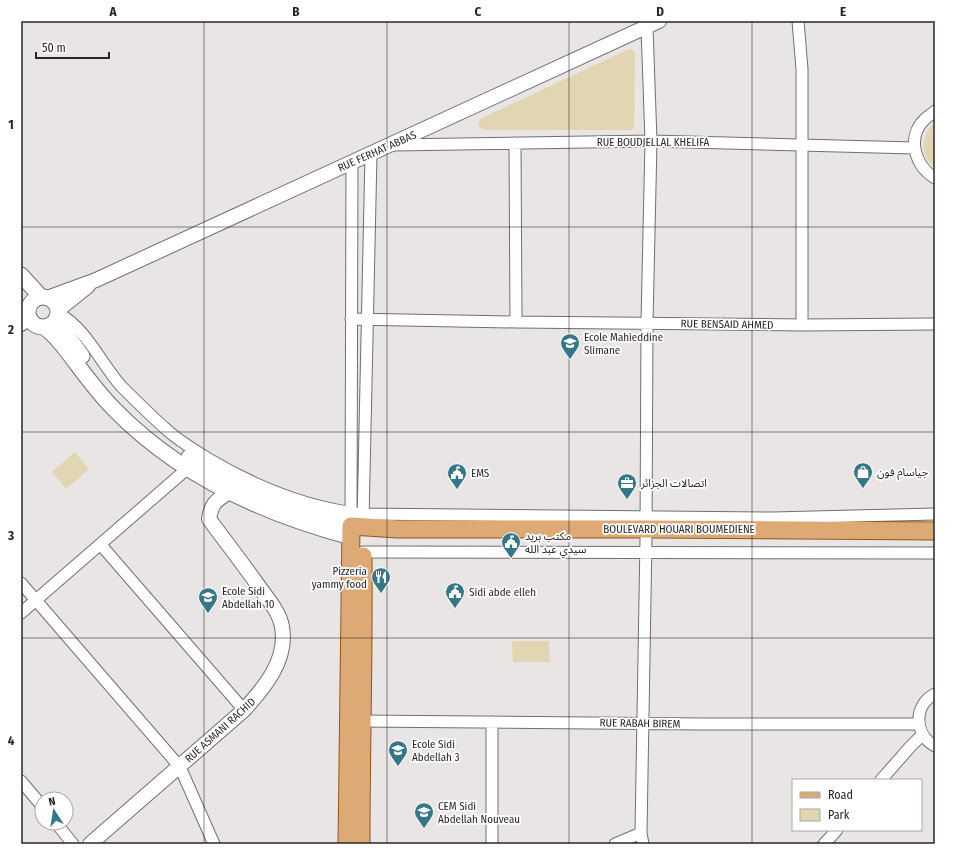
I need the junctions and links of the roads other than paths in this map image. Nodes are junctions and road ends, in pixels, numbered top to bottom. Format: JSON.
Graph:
{"nodes":[{"id":1,"x":798,"y":21,"type":"edge"},
{"id":2,"x":653,"y":24,"type":"edge"},
{"id":3,"x":935,"y":111,"type":"edge"},
{"id":4,"x":651,"y":141,"type":"junction"},
{"id":5,"x":515,"y":143,"type":"junction"},
{"id":6,"x":391,"y":145,"type":"junction"},
{"id":7,"x":802,"y":145,"type":"junction"},
{"id":8,"x":914,"y":148,"type":"junction"},
{"id":9,"x":371,"y":154,"type":"junction"},
{"id":10,"x":352,"y":162,"type":"junction"},
{"id":11,"x":935,"y":178,"type":"edge"},
{"id":12,"x":21,"y":275,"type":"edge"},
{"id":13,"x":96,"y":280,"type":"junction"},
{"id":14,"x":44,"y":297,"type":"junction"},
{"id":15,"x":25,"y":312,"type":"edge"},
{"id":16,"x":54,"y":317,"type":"junction"},
{"id":17,"x":351,"y":318,"type":"junction"},
{"id":18,"x":367,"y":320,"type":"junction"},
{"id":19,"x":516,"y":322,"type":"junction"},
{"id":20,"x":647,"y":324,"type":"junction"},
{"id":21,"x":935,"y":324,"type":"edge"},
{"id":22,"x":802,"y":325,"type":"junction"},
{"id":23,"x":188,"y":468,"type":"junction"},
{"id":24,"x":229,"y":492,"type":"junction"},
{"id":25,"x":935,"y":514,"type":"edge"},
{"id":26,"x":358,"y":530,"type":"junction"},
{"id":27,"x":935,"y":531,"type":"edge"},
{"id":28,"x":646,"y":534,"type":"junction"},
{"id":29,"x":935,"y":541,"type":"edge"},
{"id":30,"x":101,"y":545,"type":"junction"},
{"id":31,"x":935,"y":553,"type":"edge"},
{"id":32,"x":21,"y":583,"type":"edge"},
{"id":33,"x":36,"y":601,"type":"junction"},
{"id":34,"x":21,"y":613,"type":"edge"},
{"id":35,"x":934,"y":691,"type":"edge"},
{"id":36,"x":244,"y":710,"type":"junction"},
{"id":37,"x":361,"y":721,"type":"junction"},
{"id":38,"x":492,"y":722,"type":"junction"},
{"id":39,"x":643,"y":723,"type":"junction"},
{"id":40,"x":918,"y":724,"type":"junction"},
{"id":41,"x":922,"y":735,"type":"junction"},
{"id":42,"x":934,"y":747,"type":"edge"},
{"id":43,"x":180,"y":767,"type":"junction"},
{"id":44,"x":881,"y":779,"type":"edge"},
{"id":45,"x":21,"y":782,"type":"edge"},
{"id":46,"x":34,"y":797,"type":"edge"},
{"id":47,"x":62,"y":831,"type":"edge"},
{"id":48,"x":836,"y":831,"type":"edge"},
{"id":49,"x":641,"y":833,"type":"junction"},
{"id":50,"x":73,"y":844,"type":"edge"},
{"id":51,"x":90,"y":844,"type":"edge"},
{"id":52,"x":214,"y":844,"type":"edge"},
{"id":53,"x":347,"y":844,"type":"edge"},
{"id":54,"x":361,"y":844,"type":"edge"},
{"id":55,"x":492,"y":844,"type":"edge"},
{"id":56,"x":615,"y":844,"type":"edge"},
{"id":57,"x":643,"y":844,"type":"edge"},
{"id":58,"x":824,"y":844,"type":"edge"}],
"edges":[{"from":1,"to":7,"type":"street"},
{"from":2,"to":4,"type":"street"},
{"from":2,"to":6,"type":"street","name":"RUE FERHAT ABBAS"},
{"from":3,"to":8,"type":"street"},
{"from":4,"to":5,"type":"street","name":"RUE BOUDJELLAL KHELIFA"},
{"from":4,"to":7,"type":"street","name":"RUE BOUDJELLAL KHELIFA"},
{"from":4,"to":20,"type":"street"},
{"from":5,"to":6,"type":"street","name":"RUE BOUDJELLAL KHELIFA"},
{"from":5,"to":19,"type":"street"},
{"from":6,"to":9,"type":"street","name":"RUE FERHAT ABBAS"},
{"from":7,"to":8,"type":"street","name":"RUE BOUDJELLAL KHELIFA"},
{"from":7,"to":22,"type":"street"},
{"from":8,"to":11,"type":"street"},
{"from":9,"to":10,"type":"street","name":"RUE FERHAT ABBAS"},
{"from":9,"to":18,"type":"street"},
{"from":10,"to":13,"type":"street","name":"RUE FERHAT ABBAS"},
{"from":10,"to":17,"type":"street"},
{"from":12,"to":14,"type":"main road"},
{"from":13,"to":14,"type":"street","name":"RUE FERHAT ABBAS"},
{"from":13,"to":16,"type":"street","name":"RUE FERHAT ABBAS"},
{"from":14,"to":15,"type":"main road"},
{"from":14,"to":16,"type":"main road"},
{"from":15,"to":16,"type":"main road"},
{"from":16,"to":23,"type":"main road"},
{"from":16,"to":26,"type":"main road"},
{"from":17,"to":18,"type":"street","name":"RUE BENSAID AHMED"},
{"from":17,"to":26,"type":"street"},
{"from":18,"to":19,"type":"street","name":"RUE BENSAID AHMED"},
{"from":18,"to":26,"type":"street"},
{"from":19,"to":20,"type":"street","name":"RUE BENSAID AHMED"},
{"from":20,"to":22,"type":"street","name":"RUE BENSAID AHMED"},
{"from":20,"to":28,"type":"street"},
{"from":21,"to":22,"type":"street","name":"RUE BENSAID AHMED"},
{"from":23,"to":24,"type":"main road"},
{"from":23,"to":30,"type":"street"},
{"from":24,"to":26,"type":"main road"},
{"from":24,"to":36,"type":"street","name":"RUE ASMANI RACHID"},
{"from":25,"to":28,"type":"street"},
{"from":26,"to":28,"type":"main road","name":"BOULEVARD HOUARI BOUMEDIENE"},
{"from":26,"to":28,"type":"street"},
{"from":26,"to":37,"type":"main road"},
{"from":26,"to":53,"type":"main road"},
{"from":27,"to":28,"type":"main road","name":"BOULEVARD HOUARI BOUMEDIENE"},
{"from":28,"to":29,"type":"main road","name":"BOULEVARD HOUARI BOUMEDIENE"},
{"from":28,"to":31,"type":"street"},
{"from":28,"to":39,"type":"street"},
{"from":30,"to":33,"type":"street"},
{"from":30,"to":36,"type":"street"},
{"from":32,"to":33,"type":"street"},
{"from":33,"to":34,"type":"street"},
{"from":33,"to":43,"type":"street"},
{"from":35,"to":40,"type":"street"},
{"from":36,"to":43,"type":"street","name":"RUE ASMANI RACHID"},
{"from":37,"to":38,"type":"street","name":"RUE RABAH BIREM"},
{"from":37,"to":54,"type":"main road"},
{"from":38,"to":39,"type":"street","name":"RUE RABAH BIREM"},
{"from":38,"to":55,"type":"street"},
{"from":39,"to":40,"type":"street","name":"RUE RABAH BIREM"},
{"from":39,"to":49,"type":"street"},
{"from":40,"to":41,"type":"street"},
{"from":41,"to":42,"type":"street"},
{"from":41,"to":44,"type":"street"},
{"from":43,"to":51,"type":"street","name":"RUE ASMANI RACHID"},
{"from":43,"to":52,"type":"street"},
{"from":45,"to":46,"type":"street"},
{"from":47,"to":50,"type":"street"},
{"from":48,"to":58,"type":"street"},
{"from":49,"to":56,"type":"street"},
{"from":49,"to":57,"type":"street"}]}
